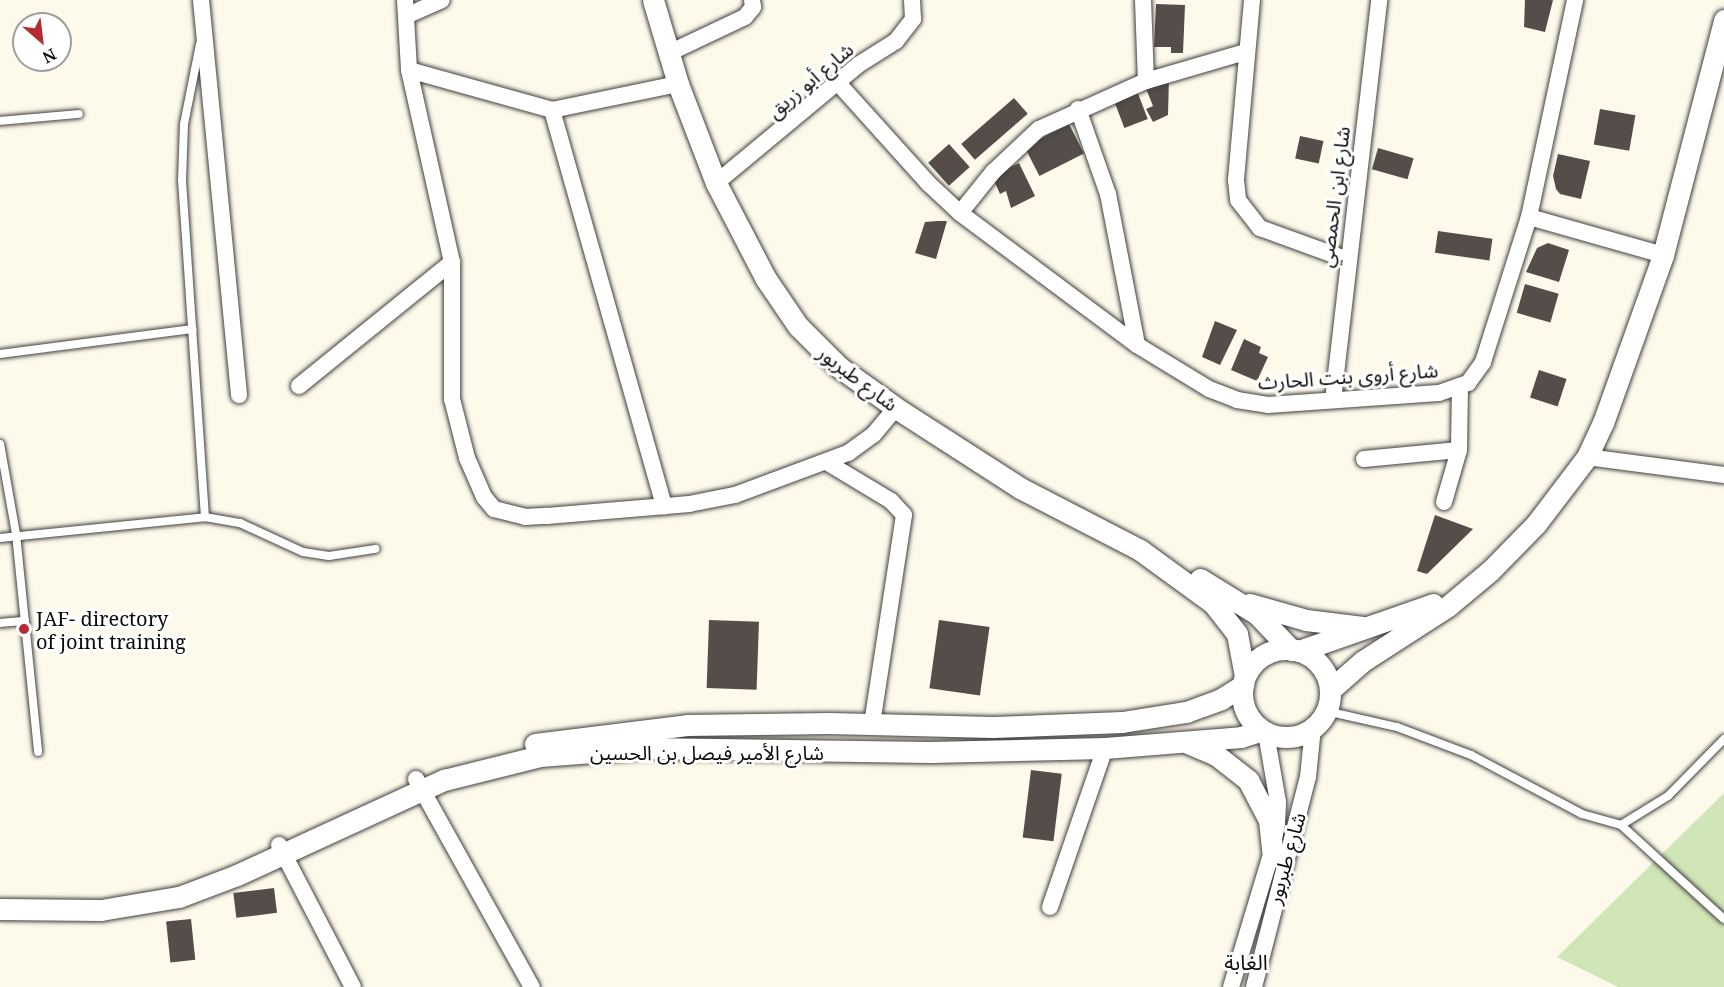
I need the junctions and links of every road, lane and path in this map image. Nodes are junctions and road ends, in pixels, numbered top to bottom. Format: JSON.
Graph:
{"nodes":[{"id":1,"x":201,"y":0,"type":"edge"},
{"id":2,"x":441,"y":0,"type":"edge"},
{"id":3,"x":653,"y":0,"type":"edge"},
{"id":4,"x":752,"y":0,"type":"edge"},
{"id":5,"x":912,"y":0,"type":"edge"},
{"id":6,"x":1143,"y":0,"type":"edge"},
{"id":7,"x":1252,"y":0,"type":"edge"},
{"id":8,"x":1379,"y":0,"type":"edge"},
{"id":9,"x":1575,"y":0,"type":"edge"},
{"id":10,"x":405,"y":8,"type":"edge"},
{"id":11,"x":1724,"y":20,"type":"edge"},
{"id":12,"x":204,"y":29,"type":"junction"},
{"id":13,"x":669,"y":52,"type":"junction"},
{"id":14,"x":1245,"y":52,"type":"junction"},
{"id":15,"x":409,"y":70,"type":"junction"},
{"id":16,"x":1146,"y":81,"type":"junction"},
{"id":17,"x":838,"y":82,"type":"junction"},
{"id":18,"x":678,"y":84,"type":"junction"},
{"id":19,"x":1078,"y":109,"type":"junction"},
{"id":20,"x":552,"y":110,"type":"junction"},
{"id":21,"x":79,"y":114,"type":"dead end"},
{"id":22,"x":0,"y":121,"type":"edge"},
{"id":23,"x":716,"y":183,"type":"junction"},
{"id":24,"x":960,"y":213,"type":"junction"},
{"id":25,"x":1529,"y":217,"type":"junction"},
{"id":26,"x":1663,"y":255,"type":"junction"},
{"id":27,"x":1348,"y":260,"type":"junction"},
{"id":28,"x":452,"y":262,"type":"junction"},
{"id":29,"x":192,"y":329,"type":"junction"},
{"id":30,"x":1137,"y":345,"type":"junction"},
{"id":31,"x":0,"y":354,"type":"edge"},
{"id":32,"x":299,"y":386,"type":"dead end"},
{"id":33,"x":1460,"y":386,"type":"junction"},
{"id":34,"x":239,"y":395,"type":"dead end"},
{"id":35,"x":1333,"y":400,"type":"junction"},
{"id":36,"x":896,"y":408,"type":"junction"},
{"id":37,"x":0,"y":444,"type":"edge"},
{"id":38,"x":1459,"y":450,"type":"junction"},
{"id":39,"x":1587,"y":457,"type":"junction"},
{"id":40,"x":1364,"y":459,"type":"dead end"},
{"id":41,"x":828,"y":463,"type":"junction"},
{"id":42,"x":1724,"y":475,"type":"edge"},
{"id":43,"x":1444,"y":502,"type":"dead end"},
{"id":44,"x":664,"y":506,"type":"junction"},
{"id":45,"x":205,"y":517,"type":"junction"},
{"id":46,"x":16,"y":534,"type":"junction"},
{"id":47,"x":0,"y":538,"type":"edge"},
{"id":48,"x":375,"y":549,"type":"dead end"},
{"id":49,"x":1140,"y":550,"type":"junction"},
{"id":50,"x":1465,"y":592,"type":"junction"},
{"id":51,"x":1240,"y":601,"type":"junction"},
{"id":52,"x":25,"y":621,"type":"junction"},
{"id":53,"x":0,"y":623,"type":"edge"},
{"id":54,"x":1372,"y":628,"type":"junction"},
{"id":55,"x":1295,"y":651,"type":"junction"},
{"id":56,"x":1244,"y":681,"type":"junction"},
{"id":57,"x":1323,"y":710,"type":"junction"},
{"id":58,"x":872,"y":723,"type":"junction"},
{"id":59,"x":784,"y":724,"type":"junction"},
{"id":60,"x":1264,"y":732,"type":"junction"},
{"id":61,"x":1724,"y":739,"type":"edge"},
{"id":62,"x":1182,"y":741,"type":"junction"},
{"id":63,"x":1106,"y":748,"type":"junction"},
{"id":64,"x":38,"y":752,"type":"dead end"},
{"id":65,"x":778,"y":752,"type":"junction"},
{"id":66,"x":419,"y":784,"type":"junction"},
{"id":67,"x":1622,"y":825,"type":"junction"},
{"id":68,"x":282,"y":849,"type":"junction"},
{"id":69,"x":1272,"y":851,"type":"junction"},
{"id":70,"x":0,"y":899,"type":"edge"},
{"id":71,"x":1050,"y":907,"type":"dead end"},
{"id":72,"x":0,"y":909,"type":"edge"},
{"id":73,"x":1724,"y":919,"type":"edge"},
{"id":74,"x":353,"y":987,"type":"edge"},
{"id":75,"x":532,"y":987,"type":"edge"},
{"id":76,"x":1231,"y":987,"type":"edge"},
{"id":77,"x":1254,"y":987,"type":"edge"}],
"edges":[{"from":1,"to":12,"type":"street"},
{"from":2,"to":10,"type":"street"},
{"from":3,"to":13,"type":"street","name":"شارع طبربور"},
{"from":4,"to":13,"type":"street"},
{"from":5,"to":17,"type":"street","name":"شارع أبو زريق"},
{"from":6,"to":16,"type":"street"},
{"from":7,"to":14,"type":"street"},
{"from":8,"to":27,"type":"street","name":"شارع ابن الحمصي"},
{"from":9,"to":25,"type":"street","name":"شارع أروى بنت الحارث"},
{"from":10,"to":15,"type":"street"},
{"from":11,"to":26,"type":"street"},
{"from":12,"to":29,"type":"lane"},
{"from":12,"to":34,"type":"street"},
{"from":13,"to":18,"type":"street","name":"شارع طبربور"},
{"from":14,"to":16,"type":"street"},
{"from":14,"to":27,"type":"street"},
{"from":15,"to":20,"type":"street"},
{"from":15,"to":28,"type":"street"},
{"from":16,"to":19,"type":"street"},
{"from":17,"to":23,"type":"street","name":"شارع أبو زريق"},
{"from":17,"to":24,"type":"street","name":"شارع أروى بنت الحارث"},
{"from":18,"to":20,"type":"street"},
{"from":18,"to":23,"type":"street","name":"شارع طبربور"},
{"from":19,"to":24,"type":"street"},
{"from":19,"to":30,"type":"street"},
{"from":20,"to":44,"type":"street"},
{"from":21,"to":22,"type":"lane"},
{"from":23,"to":36,"type":"street","name":"شارع طبربور"},
{"from":24,"to":30,"type":"street","name":"شارع أروى بنت الحارث"},
{"from":25,"to":26,"type":"street"},
{"from":25,"to":33,"type":"street","name":"شارع أروى بنت الحارث"},
{"from":26,"to":39,"type":"street"},
{"from":27,"to":35,"type":"street","name":"شارع ابن الحمصي"},
{"from":28,"to":32,"type":"street"},
{"from":28,"to":44,"type":"street"},
{"from":29,"to":31,"type":"lane"},
{"from":29,"to":45,"type":"lane"},
{"from":30,"to":35,"type":"street","name":"شارع أروى بنت الحارث"},
{"from":33,"to":35,"type":"street","name":"شارع أروى بنت الحارث"},
{"from":33,"to":38,"type":"street"},
{"from":36,"to":41,"type":"street"},
{"from":36,"to":49,"type":"street","name":"شارع طبربور"},
{"from":37,"to":46,"type":"lane"},
{"from":38,"to":40,"type":"street"},
{"from":38,"to":43,"type":"street"},
{"from":39,"to":42,"type":"street"},
{"from":39,"to":50,"type":"street"},
{"from":41,"to":44,"type":"street"},
{"from":41,"to":58,"type":"street"},
{"from":45,"to":46,"type":"lane"},
{"from":45,"to":48,"type":"lane"},
{"from":46,"to":47,"type":"lane"},
{"from":46,"to":52,"type":"lane"},
{"from":49,"to":51,"type":"street","name":"شارع طبربور"},
{"from":49,"to":56,"type":"street","name":"شارع طبربور"},
{"from":50,"to":54,"type":"street"},
{"from":50,"to":57,"type":"street"},
{"from":51,"to":54,"type":"street"},
{"from":51,"to":55,"type":"street","name":"شارع طبربور"},
{"from":52,"to":53,"type":"lane"},
{"from":52,"to":64,"type":"lane"},
{"from":54,"to":55,"type":"street"},
{"from":55,"to":56,"type":"street"},
{"from":55,"to":57,"type":"street"},
{"from":56,"to":58,"type":"street","name":"شارع الأمير فيصل بن الحسين"},
{"from":56,"to":60,"type":"street"},
{"from":57,"to":60,"type":"street"},
{"from":57,"to":67,"type":"lane"},
{"from":57,"to":77,"type":"street","name":"شارع طبربور"},
{"from":58,"to":59,"type":"street","name":"شارع الأمير فيصل بن الحسين"},
{"from":59,"to":65,"type":"street"},
{"from":59,"to":66,"type":"street","name":"شارع الأمير فيصل بن الحسين"},
{"from":60,"to":62,"type":"street","name":"شارع الأمير فيصل بن الحسين"},
{"from":60,"to":69,"type":"street","name":"شارع طبربور"},
{"from":61,"to":67,"type":"lane"},
{"from":62,"to":63,"type":"street","name":"شارع الأمير فيصل بن الحسين"},
{"from":62,"to":69,"type":"street"},
{"from":63,"to":65,"type":"street","name":"شارع الأمير فيصل بن الحسين"},
{"from":63,"to":71,"type":"street"},
{"from":65,"to":66,"type":"street","name":"شارع الأمير فيصل بن الحسين"},
{"from":66,"to":68,"type":"street","name":"شارع الأمير فيصل بن الحسين"},
{"from":66,"to":75,"type":"street"},
{"from":67,"to":73,"type":"lane"},
{"from":68,"to":70,"type":"street","name":"شارع الأمير فيصل بن الحسين"},
{"from":68,"to":72,"type":"street","name":"شارع الأمير فيصل بن الحسين"},
{"from":68,"to":74,"type":"street"},
{"from":69,"to":76,"type":"street","name":"شارع طبربور"}]}
